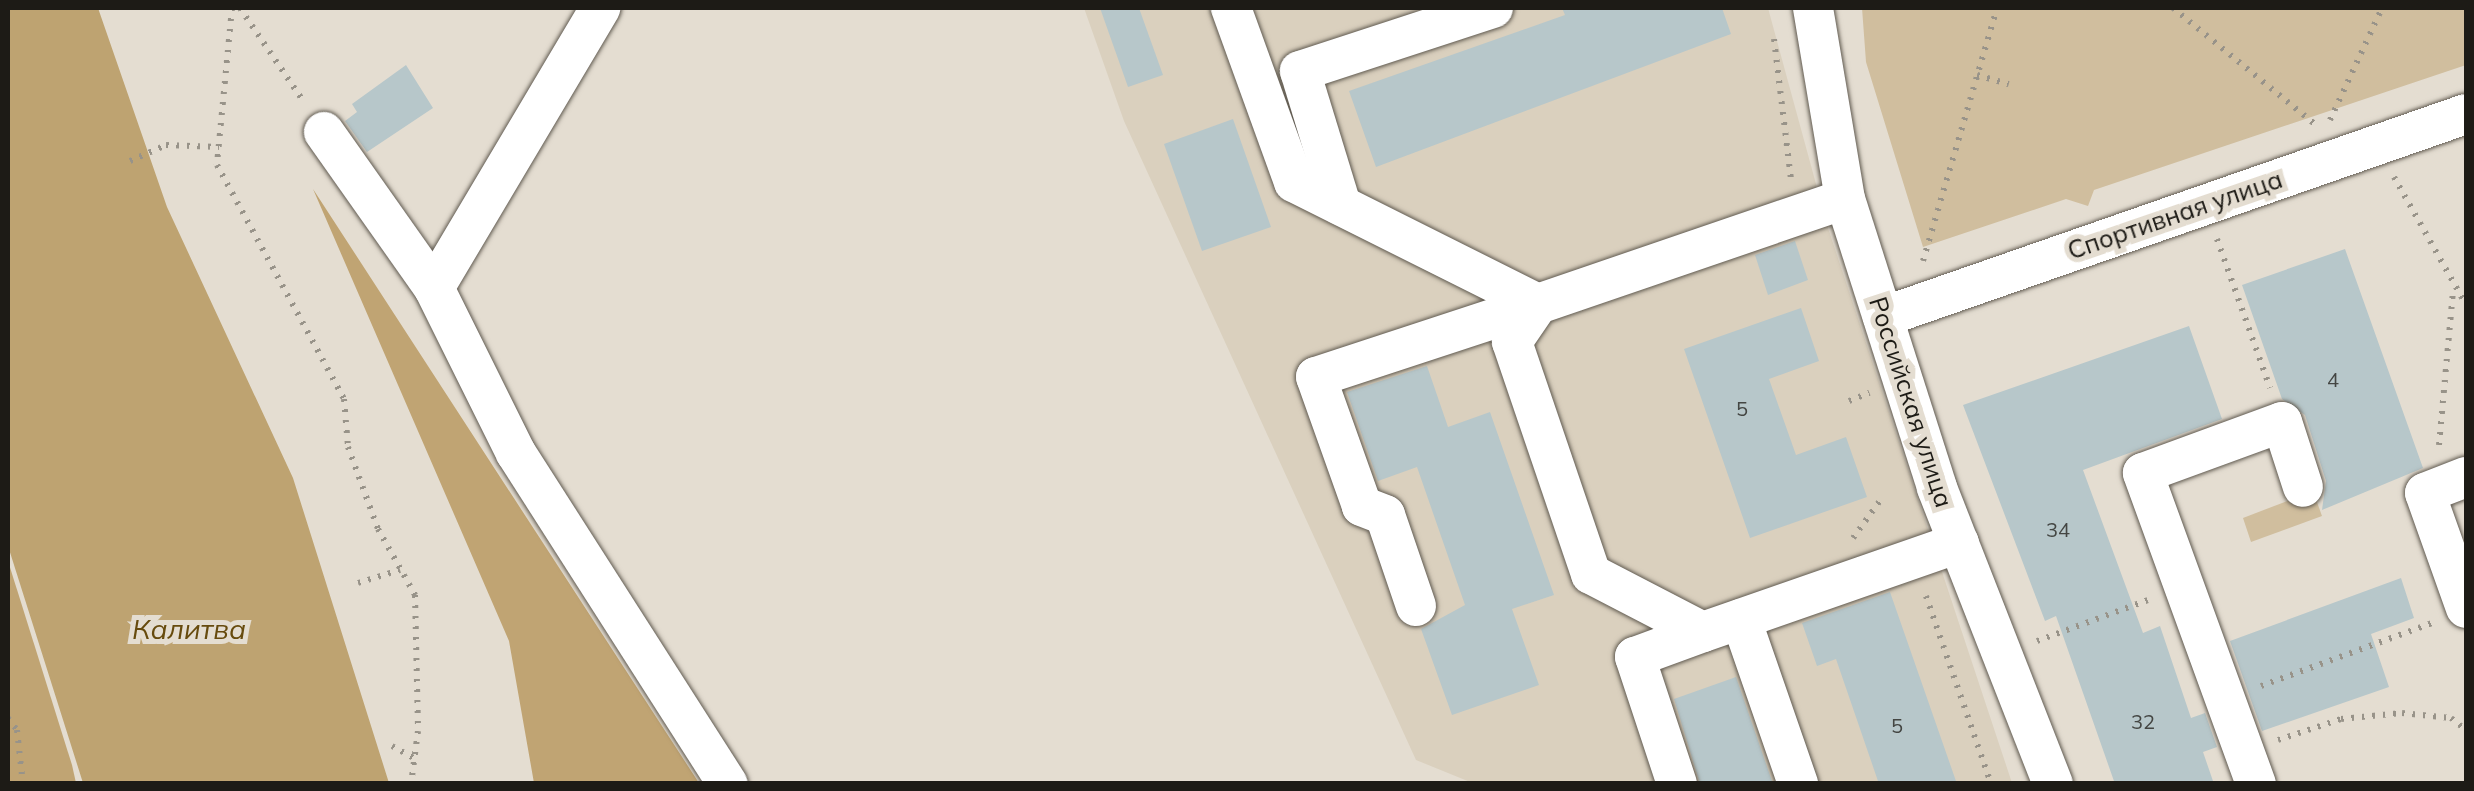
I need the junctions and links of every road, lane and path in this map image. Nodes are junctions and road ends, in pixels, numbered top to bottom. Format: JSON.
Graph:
{"nodes":[{"id":1,"x":232,"y":8,"type":"edge"},
{"id":2,"x":240,"y":8,"type":"edge"},
{"id":3,"x":600,"y":8,"type":"edge"},
{"id":4,"x":1231,"y":8,"type":"edge"},
{"id":5,"x":1492,"y":8,"type":"edge"},
{"id":6,"x":1813,"y":8,"type":"edge"},
{"id":7,"x":1997,"y":8,"type":"edge"},
{"id":8,"x":2172,"y":8,"type":"edge"},
{"id":9,"x":2382,"y":8,"type":"edge"},
{"id":10,"x":1773,"y":27,"type":"dead end"},
{"id":11,"x":1977,"y":75,"type":"junction"},
{"id":12,"x":2010,"y":84,"type":"dead end"},
{"id":13,"x":2466,"y":114,"type":"edge"},
{"id":14,"x":324,"y":132,"type":"joint"},
{"id":15,"x":219,"y":148,"type":"junction"},
{"id":16,"x":130,"y":161,"type":"dead end"},
{"id":17,"x":2393,"y":175,"type":"dead end"},
{"id":18,"x":1792,"y":184,"type":"dead end"},
{"id":19,"x":1845,"y":199,"type":"junction"},
{"id":20,"x":1341,"y":205,"type":"junction"},
{"id":21,"x":2216,"y":237,"type":"dead end"},
{"id":22,"x":1921,"y":270,"type":"dead end"},
{"id":23,"x":434,"y":288,"type":"junction"},
{"id":24,"x":2453,"y":292,"type":"junction"},
{"id":25,"x":1538,"y":304,"type":"junction"},
{"id":26,"x":2466,"y":306,"type":"edge"},
{"id":27,"x":1884,"y":317,"type":"junction"},
{"id":28,"x":2282,"y":422,"type":"junction"},
{"id":29,"x":2466,"y":477,"type":"edge"},
{"id":30,"x":2303,"y":487,"type":"dead end"},
{"id":31,"x":2425,"y":493,"type":"junction"},
{"id":32,"x":1959,"y":543,"type":"junction"},
{"id":33,"x":1913,"y":559,"type":"junction"},
{"id":34,"x":400,"y":570,"type":"junction"},
{"id":35,"x":358,"y":583,"type":"dead end"},
{"id":36,"x":2185,"y":586,"type":"junction"},
{"id":37,"x":1416,"y":606,"type":"dead end"},
{"id":38,"x":2457,"y":612,"type":"edge"},
{"id":39,"x":1741,"y":619,"type":"junction"},
{"id":40,"x":1702,"y":632,"type":"junction"},
{"id":41,"x":2036,"y":641,"type":"dead end"},
{"id":42,"x":2227,"y":699,"type":"junction"},
{"id":43,"x":8,"y":718,"type":"edge"},
{"id":44,"x":2466,"y":730,"type":"edge"},
{"id":45,"x":2260,"y":741,"type":"dead end"},
{"id":46,"x":392,"y":746,"type":"dead end"},
{"id":47,"x":414,"y":758,"type":"junction"},
{"id":48,"x":23,"y":784,"type":"edge"},
{"id":49,"x":411,"y":784,"type":"edge"},
{"id":50,"x":728,"y":784,"type":"edge"},
{"id":51,"x":1678,"y":784,"type":"edge"},
{"id":52,"x":1798,"y":784,"type":"edge"},
{"id":53,"x":1991,"y":784,"type":"edge"},
{"id":54,"x":2053,"y":784,"type":"edge"},
{"id":55,"x":2256,"y":784,"type":"edge"}],
"edges":[{"from":1,"to":15,"type":"path"},
{"from":2,"to":14,"type":"path"},
{"from":3,"to":23,"type":"street"},
{"from":4,"to":20,"type":"street"},
{"from":5,"to":20,"type":"street"},
{"from":6,"to":19,"type":"street","name":"Российская улица"},
{"from":7,"to":11,"type":"path"},
{"from":8,"to":9,"type":"path"},
{"from":10,"to":18,"type":"path"},
{"from":11,"to":12,"type":"path"},
{"from":11,"to":22,"type":"path"},
{"from":13,"to":27,"type":"street","name":"Спортивная улица"},
{"from":14,"to":23,"type":"street"},
{"from":15,"to":16,"type":"path"},
{"from":15,"to":34,"type":"path"},
{"from":17,"to":24,"type":"path"},
{"from":19,"to":25,"type":"street"},
{"from":19,"to":27,"type":"street","name":"Российская улица"},
{"from":20,"to":25,"type":"street"},
{"from":21,"to":28,"type":"path"},
{"from":23,"to":50,"type":"street"},
{"from":24,"to":26,"type":"path"},
{"from":24,"to":31,"type":"path"},
{"from":25,"to":37,"type":"street"},
{"from":25,"to":40,"type":"street"},
{"from":27,"to":32,"type":"street","name":"Российская улица"},
{"from":28,"to":30,"type":"street"},
{"from":28,"to":36,"type":"street"},
{"from":29,"to":31,"type":"street"},
{"from":31,"to":38,"type":"street"},
{"from":32,"to":33,"type":"street"},
{"from":32,"to":54,"type":"street","name":"Российская улица"},
{"from":33,"to":39,"type":"street"},
{"from":33,"to":53,"type":"path"},
{"from":34,"to":35,"type":"path"},
{"from":34,"to":47,"type":"path"},
{"from":36,"to":41,"type":"path"},
{"from":36,"to":42,"type":"street"},
{"from":38,"to":42,"type":"path"},
{"from":39,"to":40,"type":"street"},
{"from":39,"to":52,"type":"street"},
{"from":40,"to":51,"type":"street"},
{"from":42,"to":55,"type":"street"},
{"from":43,"to":48,"type":"path"},
{"from":44,"to":45,"type":"path"},
{"from":46,"to":47,"type":"path"},
{"from":47,"to":49,"type":"path"}]}
